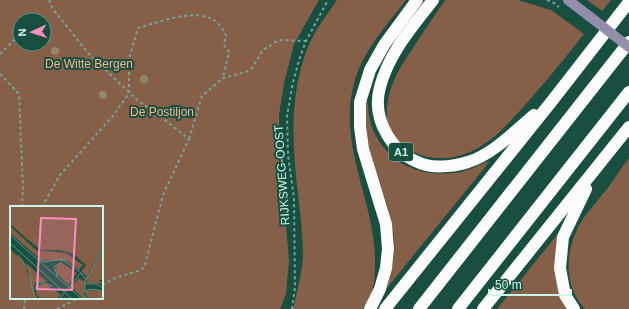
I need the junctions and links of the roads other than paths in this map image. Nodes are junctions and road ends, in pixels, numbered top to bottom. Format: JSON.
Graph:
{"nodes":[{"id":1,"x":417,"y":0,"type":"edge"},
{"id":2,"x":433,"y":0,"type":"edge"},
{"id":3,"x":568,"y":0,"type":"edge"},
{"id":4,"x":629,"y":2,"type":"edge"},
{"id":5,"x":629,"y":42,"type":"edge"},
{"id":6,"x":629,"y":47,"type":"edge"},
{"id":7,"x":629,"y":92,"type":"edge"},
{"id":8,"x":552,"y":101,"type":"junction"},
{"id":9,"x":629,"y":127,"type":"edge"},
{"id":10,"x":599,"y":165,"type":"junction"},
{"id":11,"x":370,"y":309,"type":"edge"},
{"id":12,"x":385,"y":309,"type":"edge"},
{"id":13,"x":419,"y":309,"type":"edge"},
{"id":14,"x":458,"y":309,"type":"edge"},
{"id":15,"x":483,"y":309,"type":"edge"},
{"id":16,"x":574,"y":309,"type":"edge"}],
"edges":[{"from":1,"to":11,"type":"highway"},
{"from":2,"to":8,"type":"highway","number":"A1"},
{"from":3,"to":6,"type":"street","bridge":true},
{"from":4,"to":8,"type":"highway","number":"A1"},
{"from":5,"to":13,"type":"highway"},
{"from":7,"to":14,"type":"highway"},
{"from":8,"to":12,"type":"highway","number":"A1"},
{"from":9,"to":10,"type":"highway"},
{"from":10,"to":15,"type":"highway"},
{"from":10,"to":16,"type":"highway"}]}
